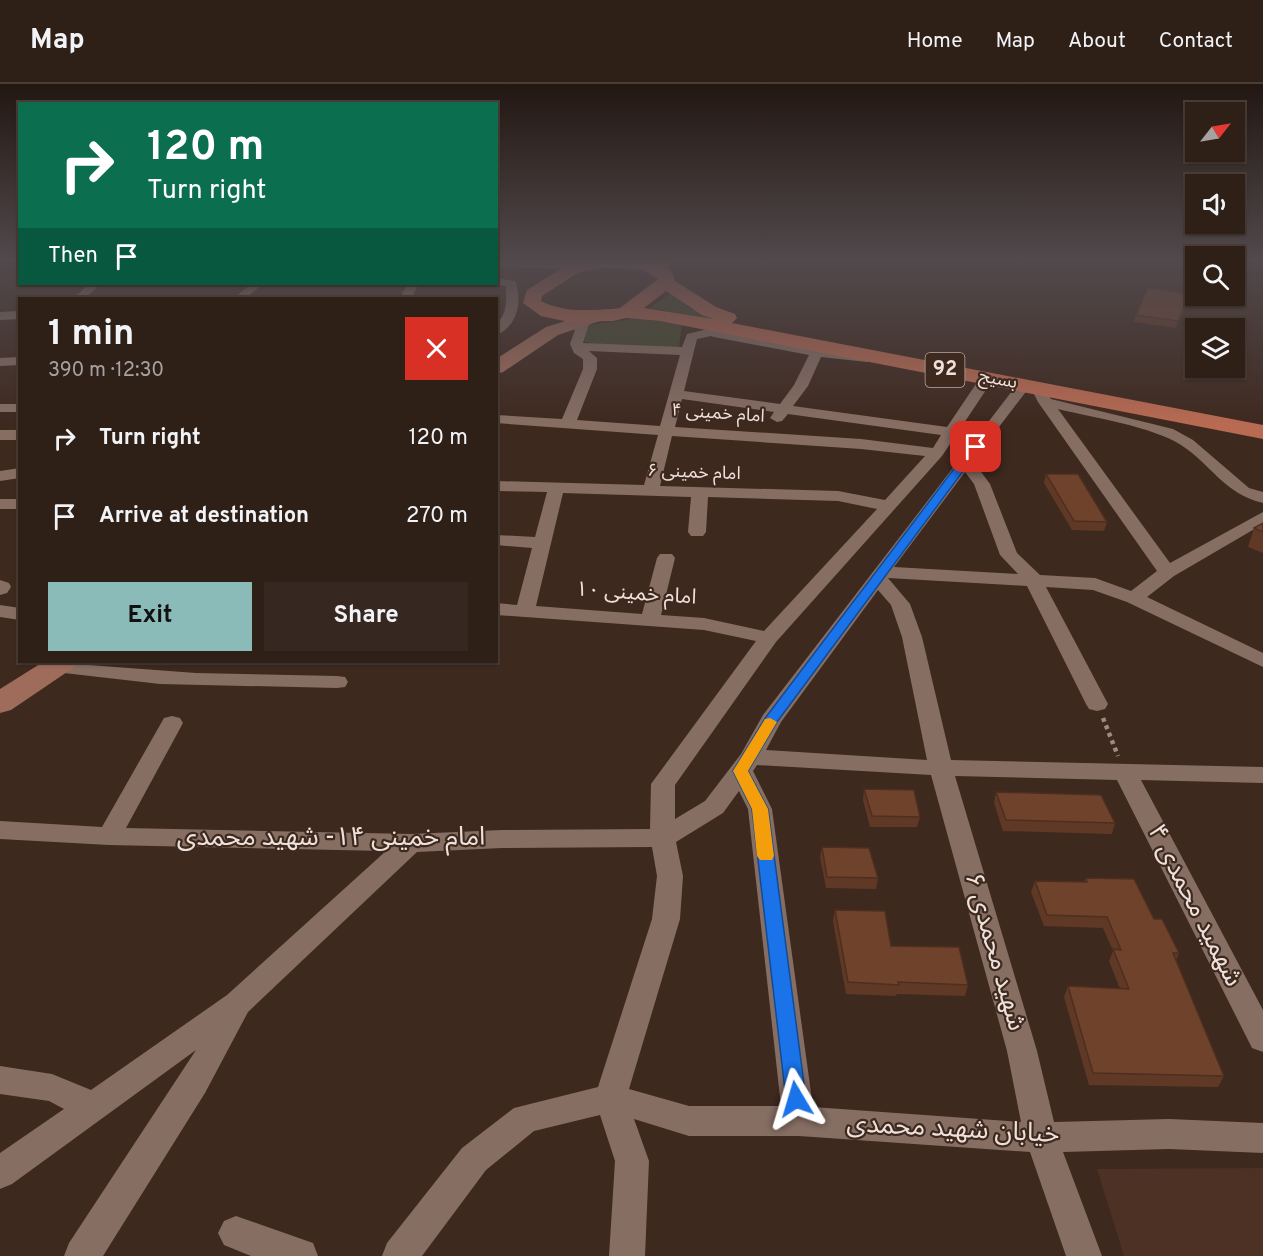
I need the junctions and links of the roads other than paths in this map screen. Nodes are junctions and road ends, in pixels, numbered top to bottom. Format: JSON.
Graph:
{"nodes":[{"id":1,"x":18,"y":315,"type":"edge"},
{"id":2,"x":512,"y":315,"type":"edge"},
{"id":3,"x":537,"y":315,"type":"edge"},
{"id":4,"x":564,"y":315,"type":"edge"},
{"id":5,"x":612,"y":315,"type":"edge"},
{"id":6,"x":657,"y":315,"type":"edge"},
{"id":7,"x":713,"y":315,"type":"edge"},
{"id":8,"x":1,"y":317,"type":"edge"},
{"id":9,"x":589,"y":319,"type":"junction"},
{"id":10,"x":727,"y":327,"type":"junction"},
{"id":11,"x":498,"y":329,"type":"edge"},
{"id":12,"x":578,"y":347,"type":"junction"},
{"id":13,"x":498,"y":350,"type":"edge"},
{"id":14,"x":688,"y":351,"type":"junction"},
{"id":15,"x":817,"y":352,"type":"junction"},
{"id":16,"x":888,"y":359,"type":"junction"},
{"id":17,"x":18,"y":361,"type":"edge"},
{"id":18,"x":0,"y":362,"type":"edge"},
{"id":19,"x":498,"y":367,"type":"edge"},
{"id":20,"x":987,"y":378,"type":"junction"},
{"id":21,"x":1036,"y":392,"type":"junction"},
{"id":22,"x":675,"y":394,"type":"junction"},
{"id":23,"x":0,"y":408,"type":"edge"},
{"id":24,"x":18,"y":408,"type":"edge"},
{"id":25,"x":784,"y":408,"type":"junction"},
{"id":26,"x":498,"y":419,"type":"edge"},
{"id":27,"x":1263,"y":422,"type":"edge"},
{"id":28,"x":568,"y":423,"type":"junction"},
{"id":29,"x":666,"y":429,"type":"junction"},
{"id":30,"x":952,"y":432,"type":"junction"},
{"id":31,"x":1263,"y":432,"type":"edge"},
{"id":32,"x":0,"y":435,"type":"edge"},
{"id":33,"x":18,"y":435,"type":"edge"},
{"id":34,"x":762,"y":436,"type":"junction"},
{"id":35,"x":937,"y":453,"type":"junction"},
{"id":36,"x":964,"y":461,"type":"junction"},
{"id":37,"x":18,"y":473,"type":"edge"},
{"id":38,"x":0,"y":476,"type":"edge"},
{"id":39,"x":498,"y":486,"type":"edge"},
{"id":40,"x":556,"y":488,"type":"junction"},
{"id":41,"x":650,"y":492,"type":"junction"},
{"id":42,"x":700,"y":493,"type":"junction"},
{"id":43,"x":1263,"y":498,"type":"edge"},
{"id":44,"x":0,"y":504,"type":"edge"},
{"id":45,"x":18,"y":504,"type":"edge"},
{"id":46,"x":890,"y":506,"type":"junction"},
{"id":47,"x":1263,"y":517,"type":"edge"},
{"id":48,"x":698,"y":532,"type":"dead end"},
{"id":49,"x":498,"y":540,"type":"edge"},
{"id":50,"x":543,"y":543,"type":"junction"},
{"id":51,"x":666,"y":558,"type":"dead end"},
{"id":52,"x":1167,"y":572,"type":"junction"},
{"id":53,"x":879,"y":575,"type":"junction"},
{"id":54,"x":1033,"y":579,"type":"junction"},
{"id":55,"x":1134,"y":598,"type":"junction"},
{"id":56,"x":498,"y":609,"type":"edge"},
{"id":57,"x":525,"y":610,"type":"junction"},
{"id":58,"x":0,"y":611,"type":"edge"},
{"id":59,"x":18,"y":614,"type":"edge"},
{"id":60,"x":650,"y":620,"type":"junction"},
{"id":61,"x":769,"y":638,"type":"junction"},
{"id":62,"x":1263,"y":661,"type":"edge"},
{"id":63,"x":52,"y":663,"type":"edge"},
{"id":64,"x":337,"y":682,"type":"dead end"},
{"id":65,"x":0,"y":687,"type":"edge"},
{"id":66,"x":0,"y":703,"type":"edge"},
{"id":67,"x":1096,"y":704,"type":"road end"},
{"id":68,"x":172,"y":723,"type":"dead end"},
{"id":69,"x":746,"y":764,"type":"junction"},
{"id":70,"x":941,"y":768,"type":"junction"},
{"id":71,"x":1125,"y":773,"type":"junction"},
{"id":72,"x":1263,"y":775,"type":"edge"},
{"id":73,"x":0,"y":830,"type":"edge"},
{"id":74,"x":109,"y":836,"type":"junction"},
{"id":75,"x":663,"y":838,"type":"junction"},
{"id":76,"x":411,"y":843,"type":"junction"},
{"id":77,"x":237,"y":1004,"type":"junction"},
{"id":78,"x":1263,"y":1039,"type":"edge"},
{"id":79,"x":0,"y":1080,"type":"edge"},
{"id":80,"x":610,"y":1098,"type":"junction"},
{"id":81,"x":92,"y":1106,"type":"junction"},
{"id":82,"x":799,"y":1121,"type":"junction"},
{"id":83,"x":1041,"y":1138,"type":"junction"},
{"id":84,"x":1263,"y":1138,"type":"edge"},
{"id":85,"x":0,"y":1173,"type":"edge"},
{"id":86,"x":236,"y":1233,"type":"dead end"},
{"id":87,"x":82,"y":1256,"type":"edge"},
{"id":88,"x":300,"y":1256,"type":"edge"},
{"id":89,"x":400,"y":1256,"type":"edge"},
{"id":90,"x":627,"y":1256,"type":"edge"},
{"id":91,"x":1084,"y":1256,"type":"edge"}],
"edges":[{"from":1,"to":8,"type":"street"},
{"from":2,"to":11,"type":"street"},
{"from":3,"to":13,"type":"main road"},
{"from":4,"to":9,"type":"main road","number":"92"},
{"from":5,"to":9,"type":"main road","number":"92"},
{"from":6,"to":10,"type":"main road","name":"بسیج","number":"92"},
{"from":7,"to":10,"type":"main road","name":"بسیج","number":"92"},
{"from":9,"to":12,"type":"street"},
{"from":9,"to":19,"type":"main road"},
{"from":10,"to":14,"type":"street"},
{"from":10,"to":15,"type":"street"},
{"from":10,"to":16,"type":"main road","name":"بسیج","number":"92"},
{"from":10,"to":27,"type":"main road","name":"بسیج","number":"92"},
{"from":12,"to":14,"type":"street"},
{"from":12,"to":28,"type":"street"},
{"from":14,"to":22,"type":"street"},
{"from":15,"to":16,"type":"street"},
{"from":15,"to":25,"type":"street"},
{"from":16,"to":20,"type":"main road","name":"بسیج","number":"92"},
{"from":17,"to":18,"type":"street"},
{"from":20,"to":21,"type":"main road","name":"بسیج","number":"92"},
{"from":20,"to":30,"type":"street"},
{"from":21,"to":31,"type":"main road","name":"بسیج","number":"92"},
{"from":21,"to":36,"type":"street"},
{"from":21,"to":43,"type":"street"},
{"from":21,"to":52,"type":"street"},
{"from":22,"to":25,"type":"street"},
{"from":22,"to":29,"type":"street"},
{"from":23,"to":24,"type":"street"},
{"from":25,"to":30,"type":"street"},
{"from":25,"to":34,"type":"street"},
{"from":26,"to":28,"type":"street","name":"امام خمینی ۴"},
{"from":28,"to":29,"type":"street","name":"امام خمینی ۴"},
{"from":29,"to":34,"type":"street","name":"امام خمینی ۴"},
{"from":29,"to":41,"type":"street"},
{"from":30,"to":35,"type":"street"},
{"from":32,"to":33,"type":"street"},
{"from":34,"to":35,"type":"street","name":"امام خمینی ۴"},
{"from":35,"to":46,"type":"street"},
{"from":36,"to":53,"type":"street"},
{"from":36,"to":54,"type":"street"},
{"from":37,"to":38,"type":"street"},
{"from":39,"to":40,"type":"street","name":"امام خمینی ۶"},
{"from":40,"to":41,"type":"street","name":"امام خمینی ۶"},
{"from":40,"to":50,"type":"street"},
{"from":41,"to":42,"type":"street","name":"امام خمینی ۶"},
{"from":42,"to":46,"type":"street","name":"امام خمینی ۶"},
{"from":42,"to":48,"type":"street"},
{"from":44,"to":45,"type":"street"},
{"from":46,"to":61,"type":"street"},
{"from":47,"to":52,"type":"street"},
{"from":49,"to":50,"type":"street"},
{"from":50,"to":57,"type":"street"},
{"from":51,"to":60,"type":"street"},
{"from":52,"to":55,"type":"street"},
{"from":53,"to":54,"type":"street"},
{"from":53,"to":69,"type":"street"},
{"from":53,"to":70,"type":"street","name":"شهید محمدی ۶"},
{"from":54,"to":55,"type":"street"},
{"from":54,"to":67,"type":"street"},
{"from":55,"to":62,"type":"street"},
{"from":56,"to":57,"type":"street","name":"امام خمینی ۱۰"},
{"from":57,"to":60,"type":"street","name":"امام خمینی ۱۰"},
{"from":58,"to":59,"type":"street"},
{"from":60,"to":61,"type":"street","name":"امام خمینی ۱۰"},
{"from":61,"to":75,"type":"street"},
{"from":63,"to":64,"type":"street"},
{"from":63,"to":65,"type":"main road"},
{"from":63,"to":66,"type":"main road"},
{"from":68,"to":74,"type":"street"},
{"from":69,"to":70,"type":"street"},
{"from":69,"to":75,"type":"street"},
{"from":69,"to":82,"type":"street"},
{"from":70,"to":71,"type":"street"},
{"from":70,"to":83,"type":"street","name":"شهید محمدی ۶"},
{"from":71,"to":72,"type":"street"},
{"from":71,"to":78,"type":"street","name":"شهمید محمدی ۴"},
{"from":73,"to":74,"type":"street","name":"امام خمینی ۱۴- شهید محمدی"},
{"from":74,"to":76,"type":"street","name":"امام خمینی ۱۴- شهید محمدی"},
{"from":75,"to":76,"type":"street","name":"امام خمینی ۱۴- شهید محمدی"},
{"from":75,"to":80,"type":"street"},
{"from":76,"to":77,"type":"street"},
{"from":77,"to":81,"type":"street"},
{"from":77,"to":87,"type":"street"},
{"from":79,"to":81,"type":"street"},
{"from":80,"to":82,"type":"street","name":"خیابان شهید محمدی"},
{"from":80,"to":89,"type":"street"},
{"from":80,"to":90,"type":"street"},
{"from":81,"to":85,"type":"street"},
{"from":82,"to":83,"type":"street","name":"خیابان شهید محمدی"},
{"from":83,"to":84,"type":"street","name":"خیابان شهید محمدی"},
{"from":83,"to":91,"type":"street","name":"شهید محمدی ۶"},
{"from":86,"to":88,"type":"street"}]}
